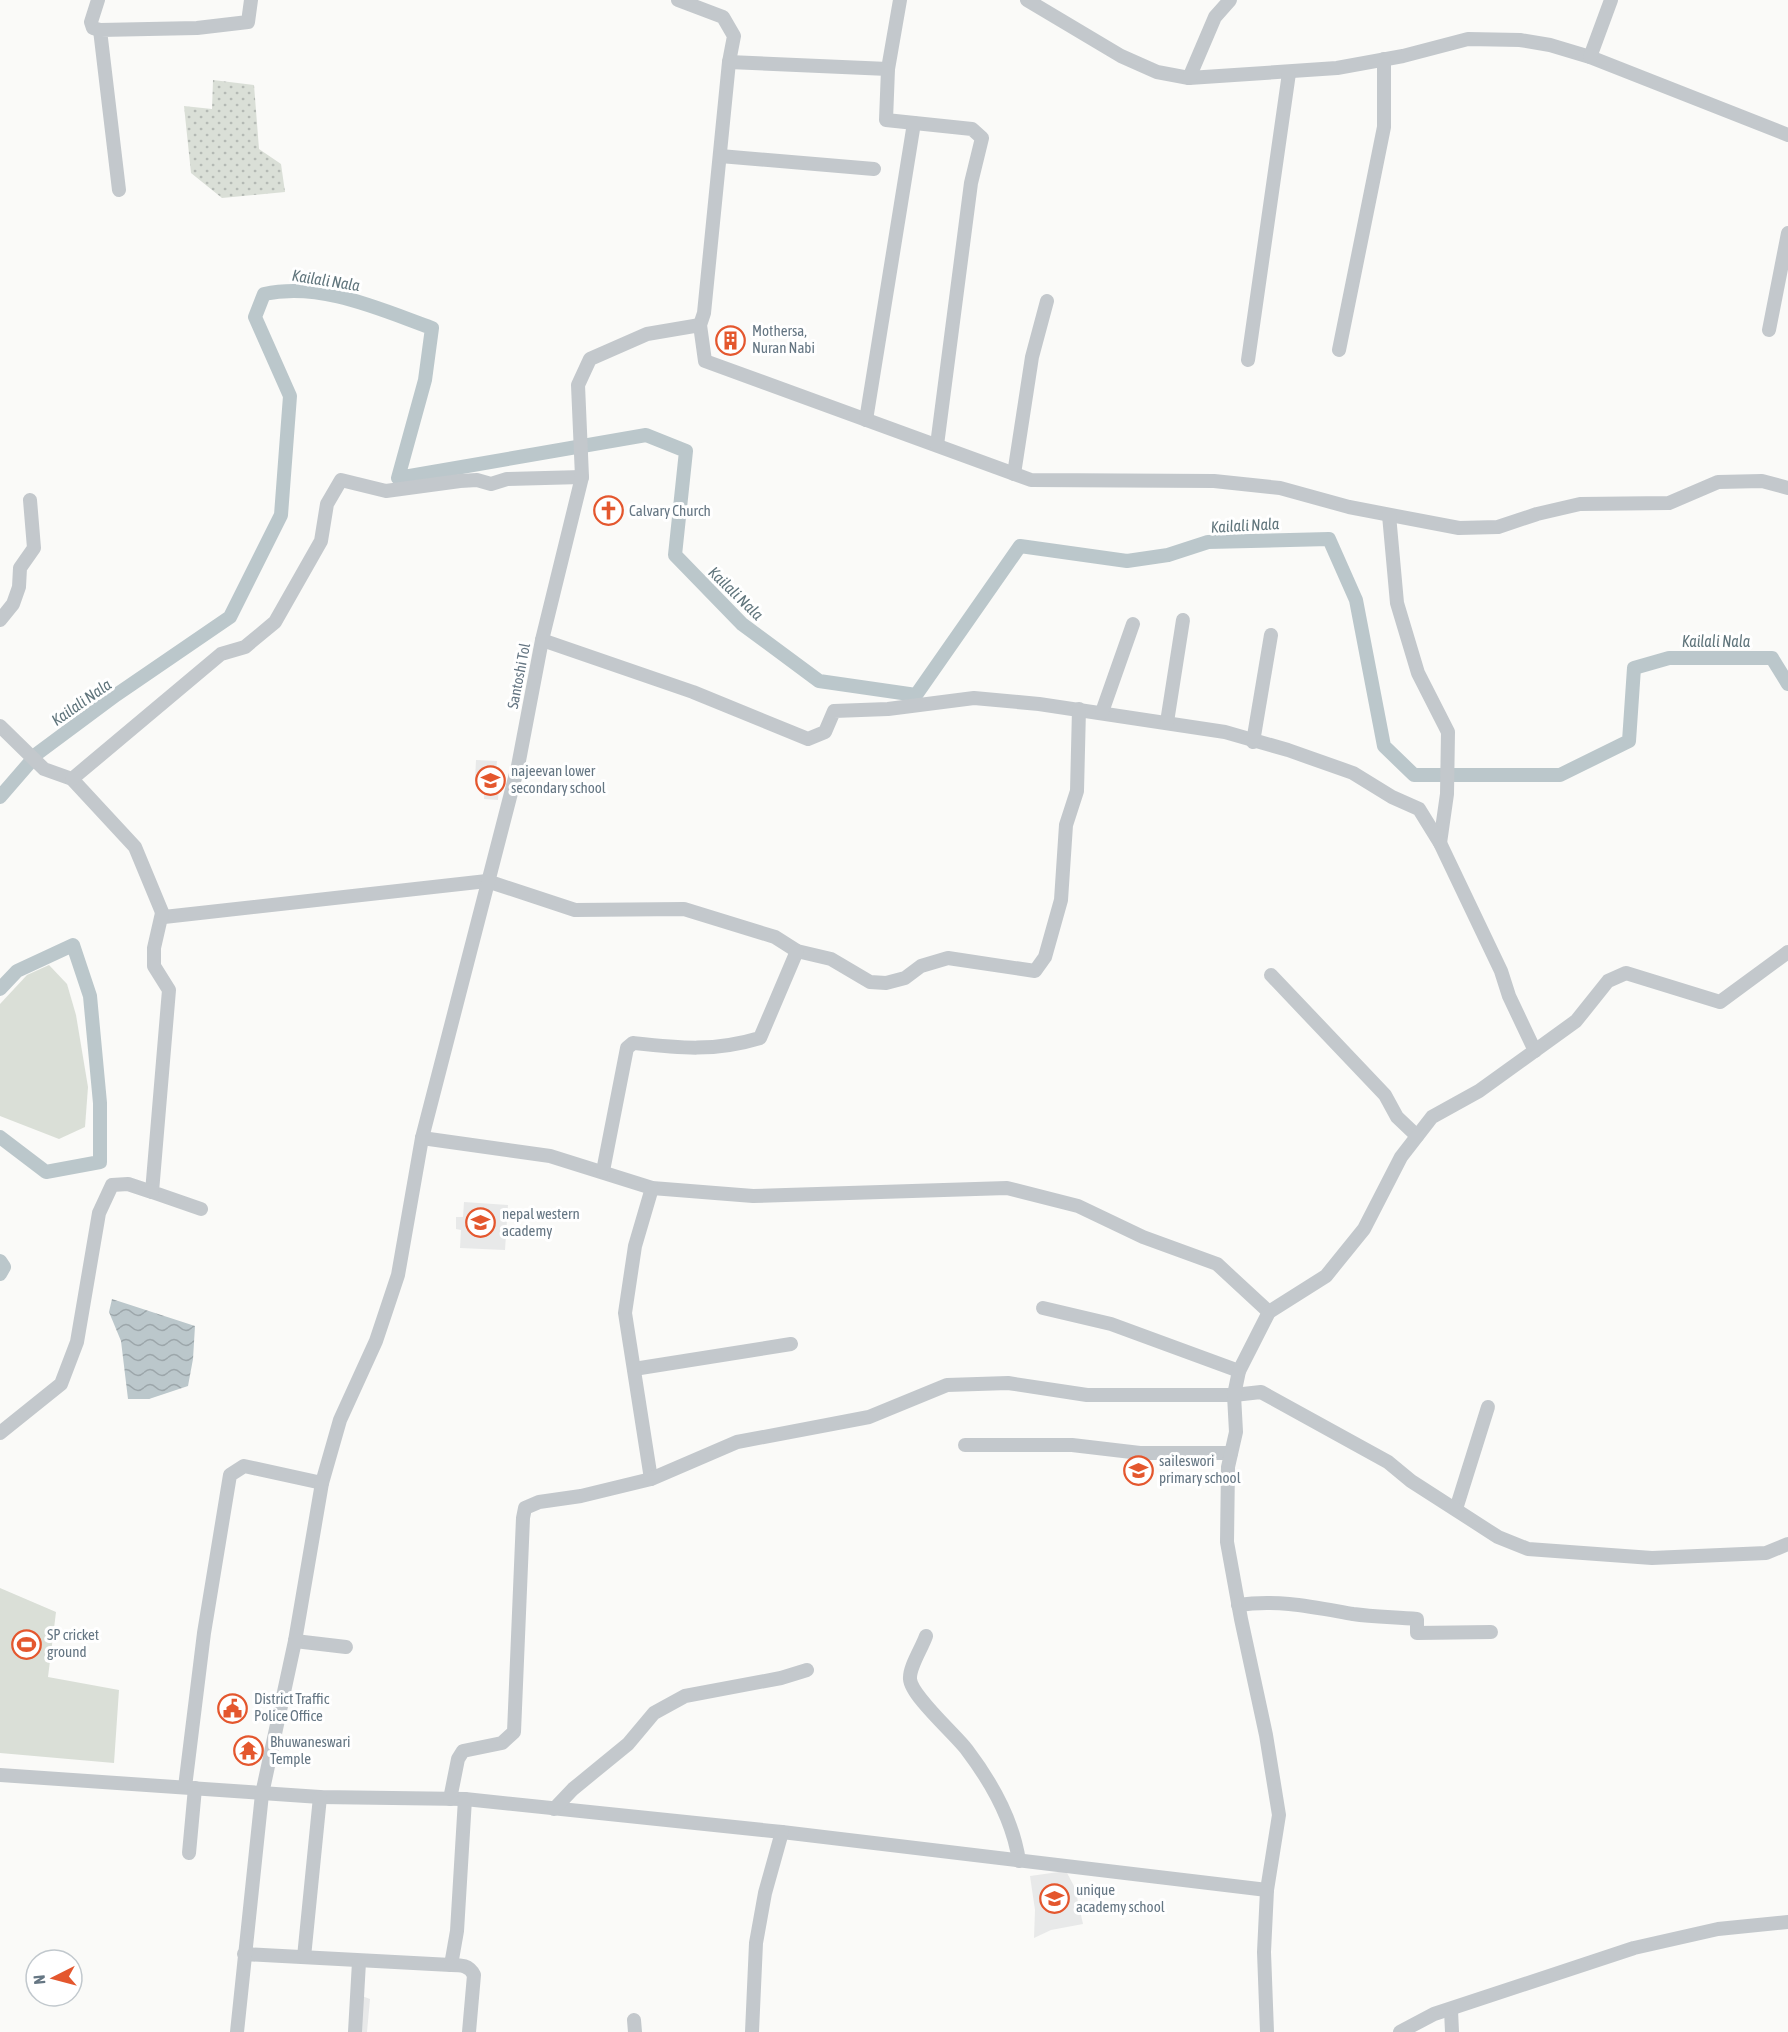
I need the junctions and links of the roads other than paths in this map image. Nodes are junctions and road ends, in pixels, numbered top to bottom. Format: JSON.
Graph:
{"nodes":[{"id":1,"x":98,"y":0,"type":"edge"},
{"id":2,"x":251,"y":0,"type":"edge"},
{"id":3,"x":678,"y":0,"type":"edge"},
{"id":4,"x":900,"y":0,"type":"edge"},
{"id":5,"x":1027,"y":0,"type":"edge"},
{"id":6,"x":1230,"y":0,"type":"edge"},
{"id":7,"x":1611,"y":0,"type":"edge"},
{"id":8,"x":100,"y":30,"type":"junction"},
{"id":9,"x":1590,"y":57,"type":"junction"},
{"id":10,"x":1384,"y":59,"type":"junction"},
{"id":11,"x":729,"y":62,"type":"junction"},
{"id":12,"x":888,"y":69,"type":"junction"},
{"id":13,"x":1289,"y":73,"type":"junction"},
{"id":14,"x":1190,"y":78,"type":"junction"},
{"id":15,"x":914,"y":123,"type":"junction"},
{"id":16,"x":1788,"y":135,"type":"edge"},
{"id":17,"x":720,"y":156,"type":"junction"},
{"id":18,"x":874,"y":169,"type":"dead end"},
{"id":19,"x":119,"y":190,"type":"dead end"},
{"id":20,"x":1788,"y":233,"type":"edge"},
{"id":21,"x":1047,"y":301,"type":"dead end"},
{"id":22,"x":700,"y":325,"type":"junction"},
{"id":23,"x":1769,"y":330,"type":"dead end"},
{"id":24,"x":1339,"y":350,"type":"dead end"},
{"id":25,"x":1248,"y":360,"type":"dead end"},
{"id":26,"x":866,"y":420,"type":"junction"},
{"id":27,"x":937,"y":445,"type":"junction"},
{"id":28,"x":582,"y":471,"type":"junction"},
{"id":29,"x":1014,"y":474,"type":"junction"},
{"id":30,"x":1788,"y":488,"type":"edge"},
{"id":31,"x":30,"y":500,"type":"dead end"},
{"id":32,"x":1389,"y":515,"type":"junction"},
{"id":33,"x":0,"y":620,"type":"edge"},
{"id":34,"x":1183,"y":620,"type":"dead end"},
{"id":35,"x":1133,"y":624,"type":"dead end"},
{"id":36,"x":1270,"y":635,"type":"dead end"},
{"id":37,"x":542,"y":640,"type":"junction"},
{"id":38,"x":1078,"y":709,"type":"junction"},
{"id":39,"x":1102,"y":712,"type":"junction"},
{"id":40,"x":1167,"y":722,"type":"junction"},
{"id":41,"x":2,"y":728,"type":"edge"},
{"id":42,"x":1253,"y":741,"type":"junction"},
{"id":43,"x":72,"y":779,"type":"junction"},
{"id":44,"x":1440,"y":843,"type":"junction"},
{"id":45,"x":487,"y":881,"type":"junction"},
{"id":46,"x":162,"y":913,"type":"junction"},
{"id":47,"x":797,"y":951,"type":"junction"},
{"id":48,"x":1788,"y":952,"type":"edge"},
{"id":49,"x":1271,"y":975,"type":"dead end"},
{"id":50,"x":1535,"y":1051,"type":"junction"},
{"id":51,"x":1417,"y":1136,"type":"junction"},
{"id":52,"x":422,"y":1138,"type":"junction"},
{"id":53,"x":603,"y":1171,"type":"junction"},
{"id":54,"x":652,"y":1188,"type":"junction"},
{"id":55,"x":152,"y":1192,"type":"junction"},
{"id":56,"x":201,"y":1209,"type":"dead end"},
{"id":57,"x":1043,"y":1308,"type":"dead end"},
{"id":58,"x":1269,"y":1312,"type":"junction"},
{"id":59,"x":791,"y":1344,"type":"dead end"},
{"id":60,"x":634,"y":1369,"type":"junction"},
{"id":61,"x":1239,"y":1371,"type":"junction"},
{"id":62,"x":1234,"y":1395,"type":"junction"},
{"id":63,"x":1488,"y":1407,"type":"dead end"},
{"id":64,"x":0,"y":1433,"type":"edge"},
{"id":65,"x":964,"y":1445,"type":"dead end"},
{"id":66,"x":1231,"y":1453,"type":"junction"},
{"id":67,"x":651,"y":1479,"type":"junction"},
{"id":68,"x":322,"y":1483,"type":"junction"},
{"id":69,"x":1455,"y":1509,"type":"junction"},
{"id":70,"x":1788,"y":1544,"type":"edge"},
{"id":71,"x":1238,"y":1605,"type":"junction"},
{"id":72,"x":1491,"y":1632,"type":"dead end"},
{"id":73,"x":926,"y":1636,"type":"dead end"},
{"id":74,"x":295,"y":1641,"type":"junction"},
{"id":75,"x":346,"y":1647,"type":"dead end"},
{"id":76,"x":807,"y":1670,"type":"dead end"},
{"id":77,"x":0,"y":1776,"type":"edge"},
{"id":78,"x":190,"y":1787,"type":"junction"},
{"id":79,"x":262,"y":1794,"type":"junction"},
{"id":80,"x":320,"y":1797,"type":"junction"},
{"id":81,"x":450,"y":1799,"type":"junction"},
{"id":82,"x":465,"y":1799,"type":"junction"},
{"id":83,"x":554,"y":1809,"type":"junction"},
{"id":84,"x":782,"y":1832,"type":"junction"},
{"id":85,"x":189,"y":1853,"type":"dead end"},
{"id":86,"x":1019,"y":1861,"type":"junction"},
{"id":87,"x":1267,"y":1890,"type":"junction"},
{"id":88,"x":1788,"y":1922,"type":"edge"},
{"id":89,"x":244,"y":1954,"type":"junction"},
{"id":90,"x":304,"y":1957,"type":"junction"},
{"id":91,"x":359,"y":1962,"type":"junction"},
{"id":92,"x":451,"y":1965,"type":"junction"},
{"id":93,"x":1451,"y":2010,"type":"junction"},
{"id":94,"x":237,"y":2032,"type":"edge"},
{"id":95,"x":355,"y":2032,"type":"edge"},
{"id":96,"x":469,"y":2032,"type":"edge"},
{"id":97,"x":752,"y":2032,"type":"edge"},
{"id":98,"x":1267,"y":2032,"type":"edge"},
{"id":99,"x":1400,"y":2032,"type":"edge"},
{"id":100,"x":1452,"y":2032,"type":"edge"}],
"edges":[{"from":1,"to":8,"type":"street"},
{"from":2,"to":8,"type":"street"},
{"from":3,"to":11,"type":"street"},
{"from":4,"to":12,"type":"street"},
{"from":5,"to":14,"type":"street"},
{"from":6,"to":14,"type":"street"},
{"from":7,"to":9,"type":"street"},
{"from":8,"to":19,"type":"street"},
{"from":9,"to":10,"type":"street"},
{"from":9,"to":16,"type":"street"},
{"from":10,"to":13,"type":"street"},
{"from":10,"to":24,"type":"street"},
{"from":11,"to":12,"type":"street"},
{"from":11,"to":17,"type":"street"},
{"from":12,"to":15,"type":"street"},
{"from":13,"to":14,"type":"street"},
{"from":13,"to":25,"type":"street"},
{"from":15,"to":26,"type":"street"},
{"from":15,"to":27,"type":"street"},
{"from":17,"to":18,"type":"street"},
{"from":17,"to":22,"type":"street"},
{"from":20,"to":23,"type":"street"},
{"from":21,"to":29,"type":"street"},
{"from":22,"to":26,"type":"street"},
{"from":22,"to":28,"type":"street","name":"Santoshi Tol"},
{"from":26,"to":27,"type":"street"},
{"from":27,"to":29,"type":"street"},
{"from":28,"to":37,"type":"street","name":"Santoshi Tol"},
{"from":28,"to":43,"type":"street"},
{"from":29,"to":32,"type":"street"},
{"from":30,"to":32,"type":"street"},
{"from":31,"to":33,"type":"street"},
{"from":32,"to":44,"type":"street"},
{"from":34,"to":40,"type":"street"},
{"from":35,"to":39,"type":"street"},
{"from":36,"to":42,"type":"street"},
{"from":37,"to":38,"type":"street"},
{"from":37,"to":45,"type":"street","name":"Santoshi Tol"},
{"from":38,"to":39,"type":"street"},
{"from":38,"to":47,"type":"street"},
{"from":39,"to":40,"type":"street"},
{"from":40,"to":42,"type":"street"},
{"from":41,"to":43,"type":"street"},
{"from":42,"to":44,"type":"street"},
{"from":43,"to":46,"type":"street"},
{"from":44,"to":50,"type":"street"},
{"from":45,"to":46,"type":"street"},
{"from":45,"to":47,"type":"street"},
{"from":45,"to":52,"type":"street","name":"Santoshi Tol"},
{"from":46,"to":55,"type":"street"},
{"from":47,"to":53,"type":"street"},
{"from":48,"to":50,"type":"street"},
{"from":49,"to":51,"type":"street"},
{"from":50,"to":51,"type":"street"},
{"from":51,"to":58,"type":"street"},
{"from":52,"to":53,"type":"street"},
{"from":52,"to":68,"type":"street","name":"Santoshi Tol"},
{"from":53,"to":54,"type":"street"},
{"from":54,"to":58,"type":"street"},
{"from":54,"to":60,"type":"street"},
{"from":55,"to":56,"type":"street"},
{"from":55,"to":64,"type":"street"},
{"from":57,"to":61,"type":"street"},
{"from":58,"to":61,"type":"street"},
{"from":59,"to":60,"type":"street"},
{"from":60,"to":67,"type":"street"},
{"from":61,"to":62,"type":"street"},
{"from":62,"to":66,"type":"street"},
{"from":62,"to":67,"type":"street"},
{"from":62,"to":69,"type":"street"},
{"from":63,"to":69,"type":"street"},
{"from":65,"to":66,"type":"street"},
{"from":66,"to":71,"type":"street"},
{"from":67,"to":81,"type":"street"},
{"from":68,"to":74,"type":"street","name":"Santoshi Tol"},
{"from":68,"to":78,"type":"street"},
{"from":69,"to":70,"type":"street"},
{"from":71,"to":72,"type":"street"},
{"from":71,"to":87,"type":"street"},
{"from":73,"to":86,"type":"street"},
{"from":74,"to":75,"type":"street"},
{"from":74,"to":79,"type":"street","name":"Santoshi Tol"},
{"from":76,"to":83,"type":"street"},
{"from":77,"to":78,"type":"street"},
{"from":78,"to":79,"type":"street"},
{"from":78,"to":85,"type":"street"},
{"from":79,"to":80,"type":"street"},
{"from":79,"to":89,"type":"street","name":"Santoshi Tol"},
{"from":80,"to":81,"type":"street"},
{"from":80,"to":90,"type":"street"},
{"from":81,"to":82,"type":"street"},
{"from":82,"to":83,"type":"street"},
{"from":82,"to":92,"type":"street"},
{"from":83,"to":84,"type":"street"},
{"from":84,"to":86,"type":"street"},
{"from":84,"to":97,"type":"street"},
{"from":86,"to":87,"type":"street"},
{"from":87,"to":98,"type":"street"},
{"from":88,"to":93,"type":"street"},
{"from":89,"to":90,"type":"street"},
{"from":89,"to":94,"type":"street","name":"Santoshi Tol"},
{"from":90,"to":91,"type":"street"},
{"from":91,"to":92,"type":"street"},
{"from":91,"to":95,"type":"street"},
{"from":92,"to":96,"type":"street"},
{"from":93,"to":99,"type":"street"},
{"from":93,"to":100,"type":"street"}]}
